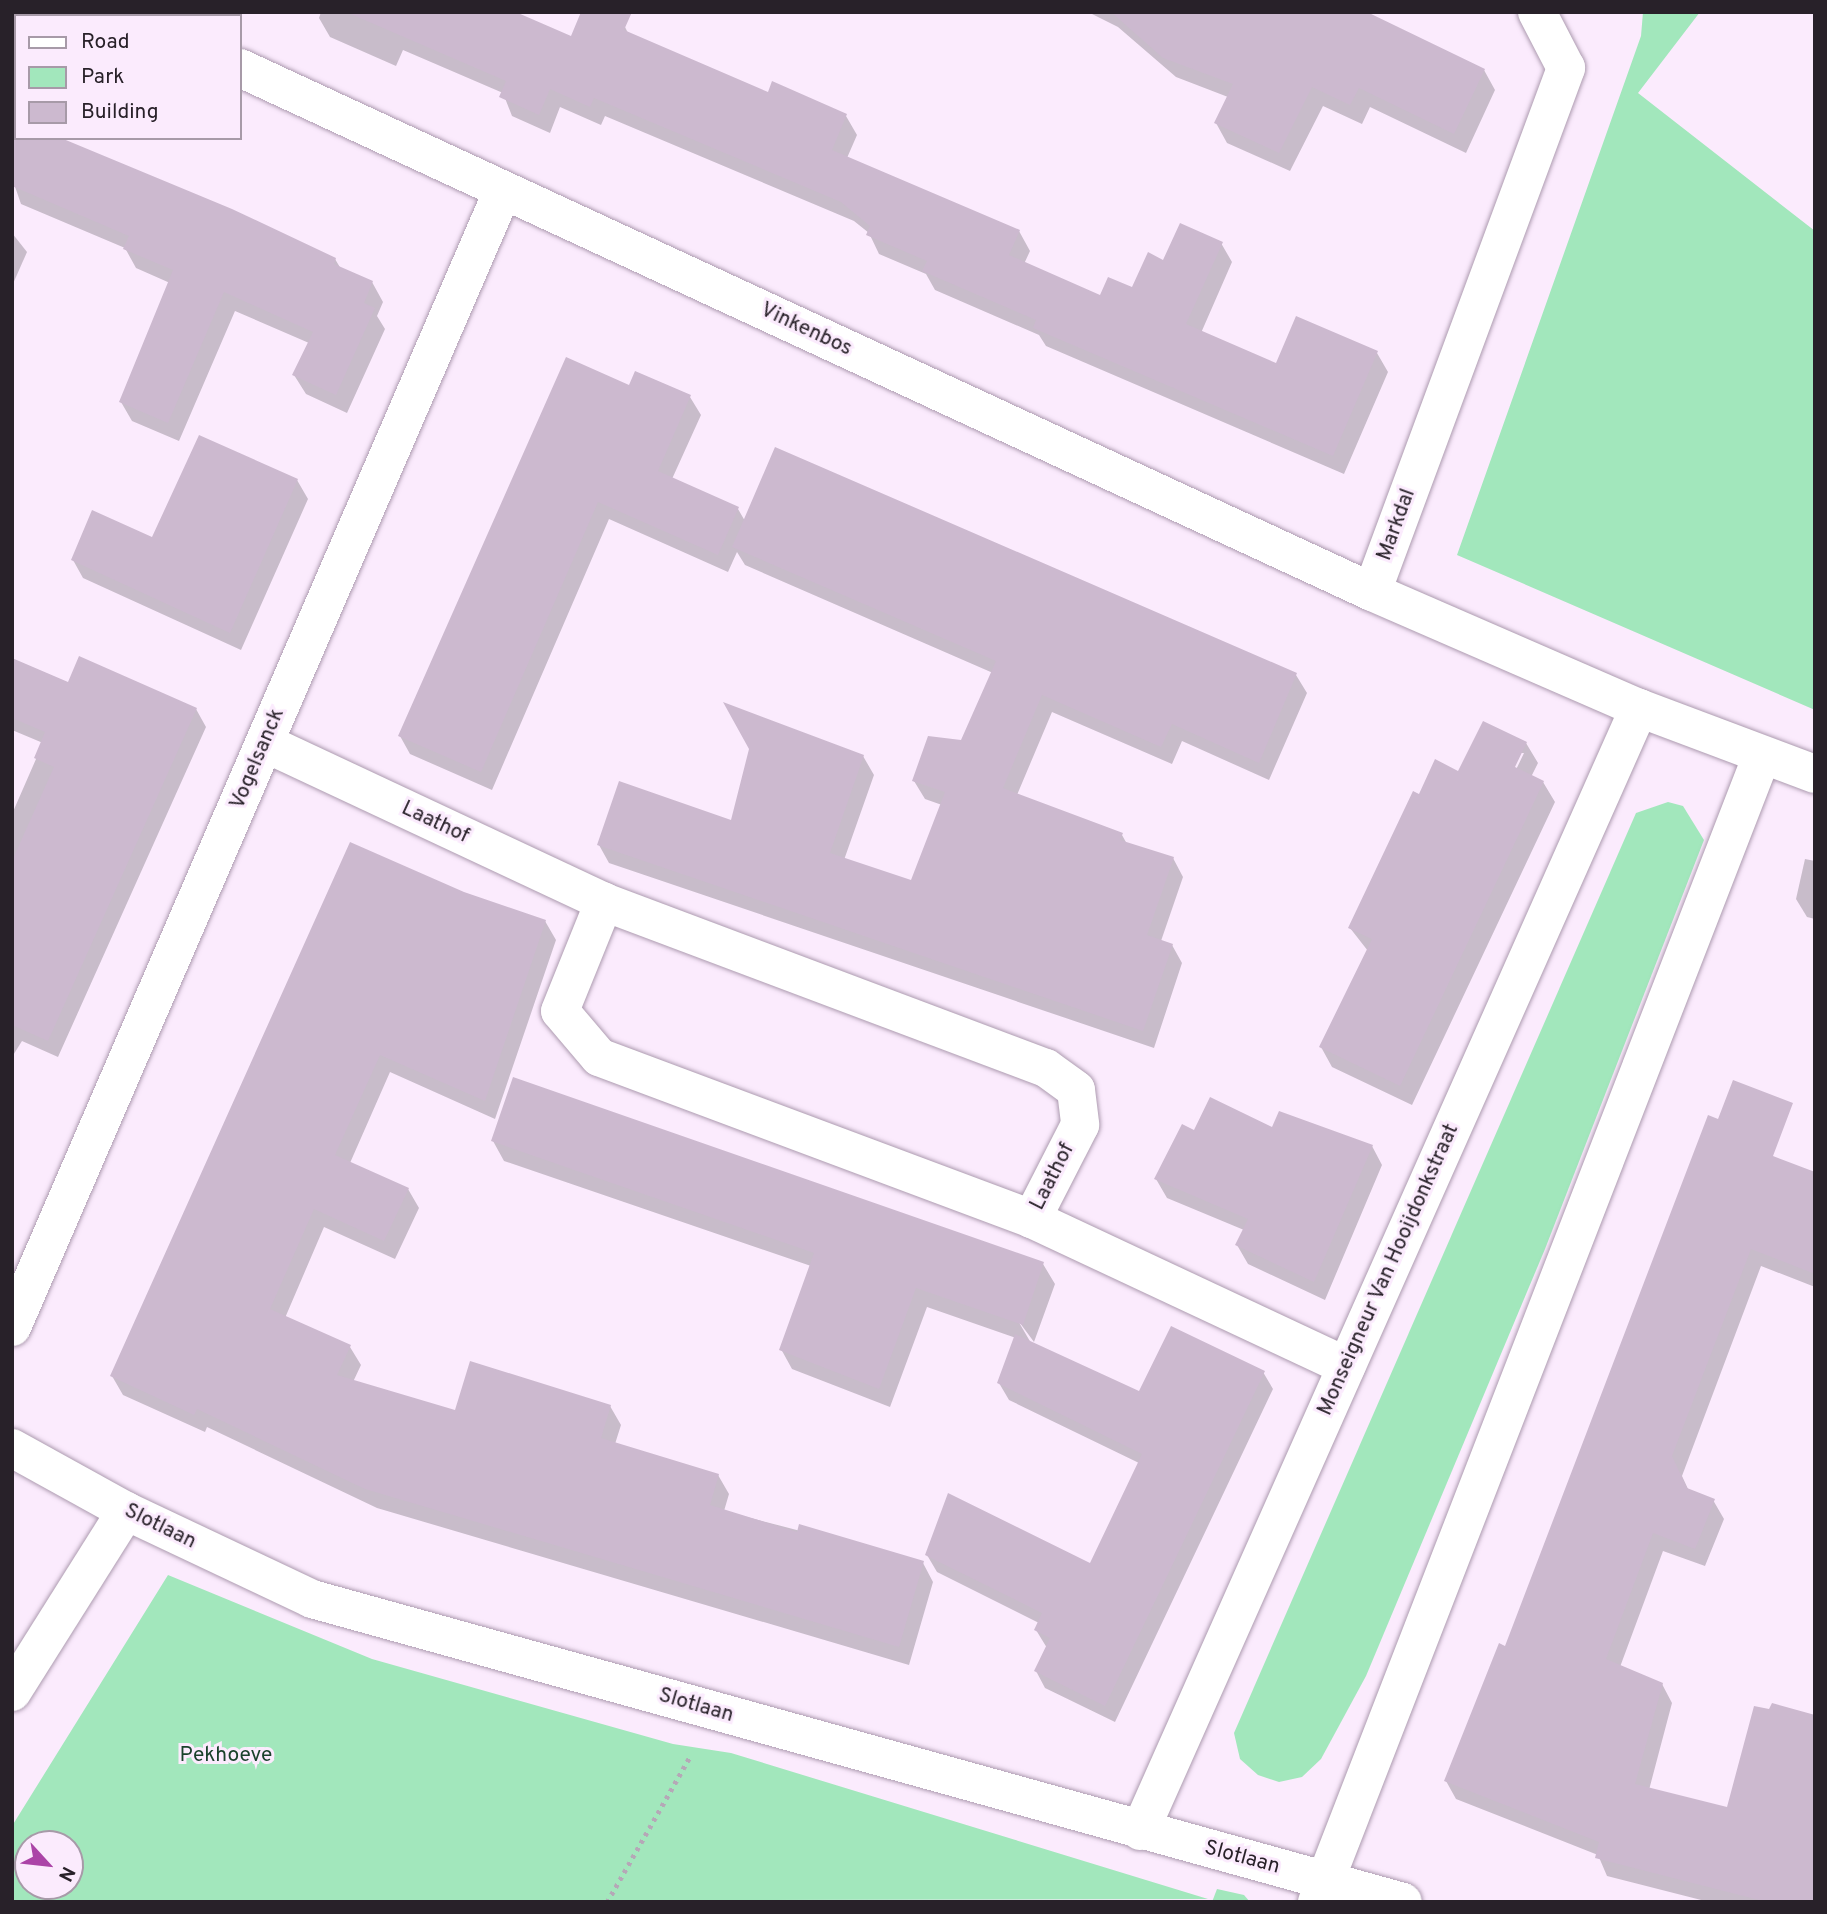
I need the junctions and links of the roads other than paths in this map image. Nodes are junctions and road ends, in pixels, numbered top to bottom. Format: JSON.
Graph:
{"nodes":[{"id":1,"x":1537,"y":12,"type":"edge"},
{"id":2,"x":242,"y":69,"type":"edge"},
{"id":3,"x":503,"y":190,"type":"junction"},
{"id":4,"x":1372,"y":592,"type":"junction"},
{"id":5,"x":1639,"y":708,"type":"junction"},
{"id":6,"x":265,"y":743,"type":"junction"},
{"id":7,"x":1761,"y":758,"type":"junction"},
{"id":8,"x":1815,"y":774,"type":"edge"},
{"id":9,"x":604,"y":902,"type":"junction"},
{"id":10,"x":1032,"y":1219,"type":"junction"},
{"id":11,"x":12,"y":1327,"type":"edge"},
{"id":12,"x":1346,"y":1366,"type":"junction"},
{"id":13,"x":12,"y":1448,"type":"edge"},
{"id":14,"x":126,"y":1511,"type":"junction"},
{"id":15,"x":12,"y":1692,"type":"edge"},
{"id":16,"x":1140,"y":1831,"type":"junction"},
{"id":17,"x":1322,"y":1891,"type":"edge"},
{"id":18,"x":1403,"y":1902,"type":"edge"}],
"edges":[{"from":1,"to":4,"type":"street","name":"Markdal"},
{"from":2,"to":3,"type":"street","name":"Vinkenbos"},
{"from":3,"to":4,"type":"street","name":"Vinkenbos"},
{"from":3,"to":6,"type":"street","name":"Vogelsanck"},
{"from":4,"to":5,"type":"street"},
{"from":5,"to":7,"type":"street"},
{"from":5,"to":12,"type":"street","name":"Monseigneur Van Hooijdonkstraat"},
{"from":6,"to":9,"type":"street","name":"Laathof"},
{"from":6,"to":11,"type":"street","name":"Vogelsanck"},
{"from":7,"to":8,"type":"street"},
{"from":7,"to":17,"type":"street"},
{"from":9,"to":10,"type":"street","name":"Laathof"},
{"from":9,"to":10,"type":"street","name":"Laathof"},
{"from":10,"to":12,"type":"street"},
{"from":12,"to":16,"type":"street","name":"Monseigneur Van Hooijdonkstraat"},
{"from":13,"to":14,"type":"street","name":"Slotlaan"},
{"from":14,"to":15,"type":"street"},
{"from":14,"to":16,"type":"street","name":"Slotlaan"},
{"from":16,"to":17,"type":"street","name":"Slotlaan"},
{"from":17,"to":18,"type":"street","name":"Slotlaan"}]}
